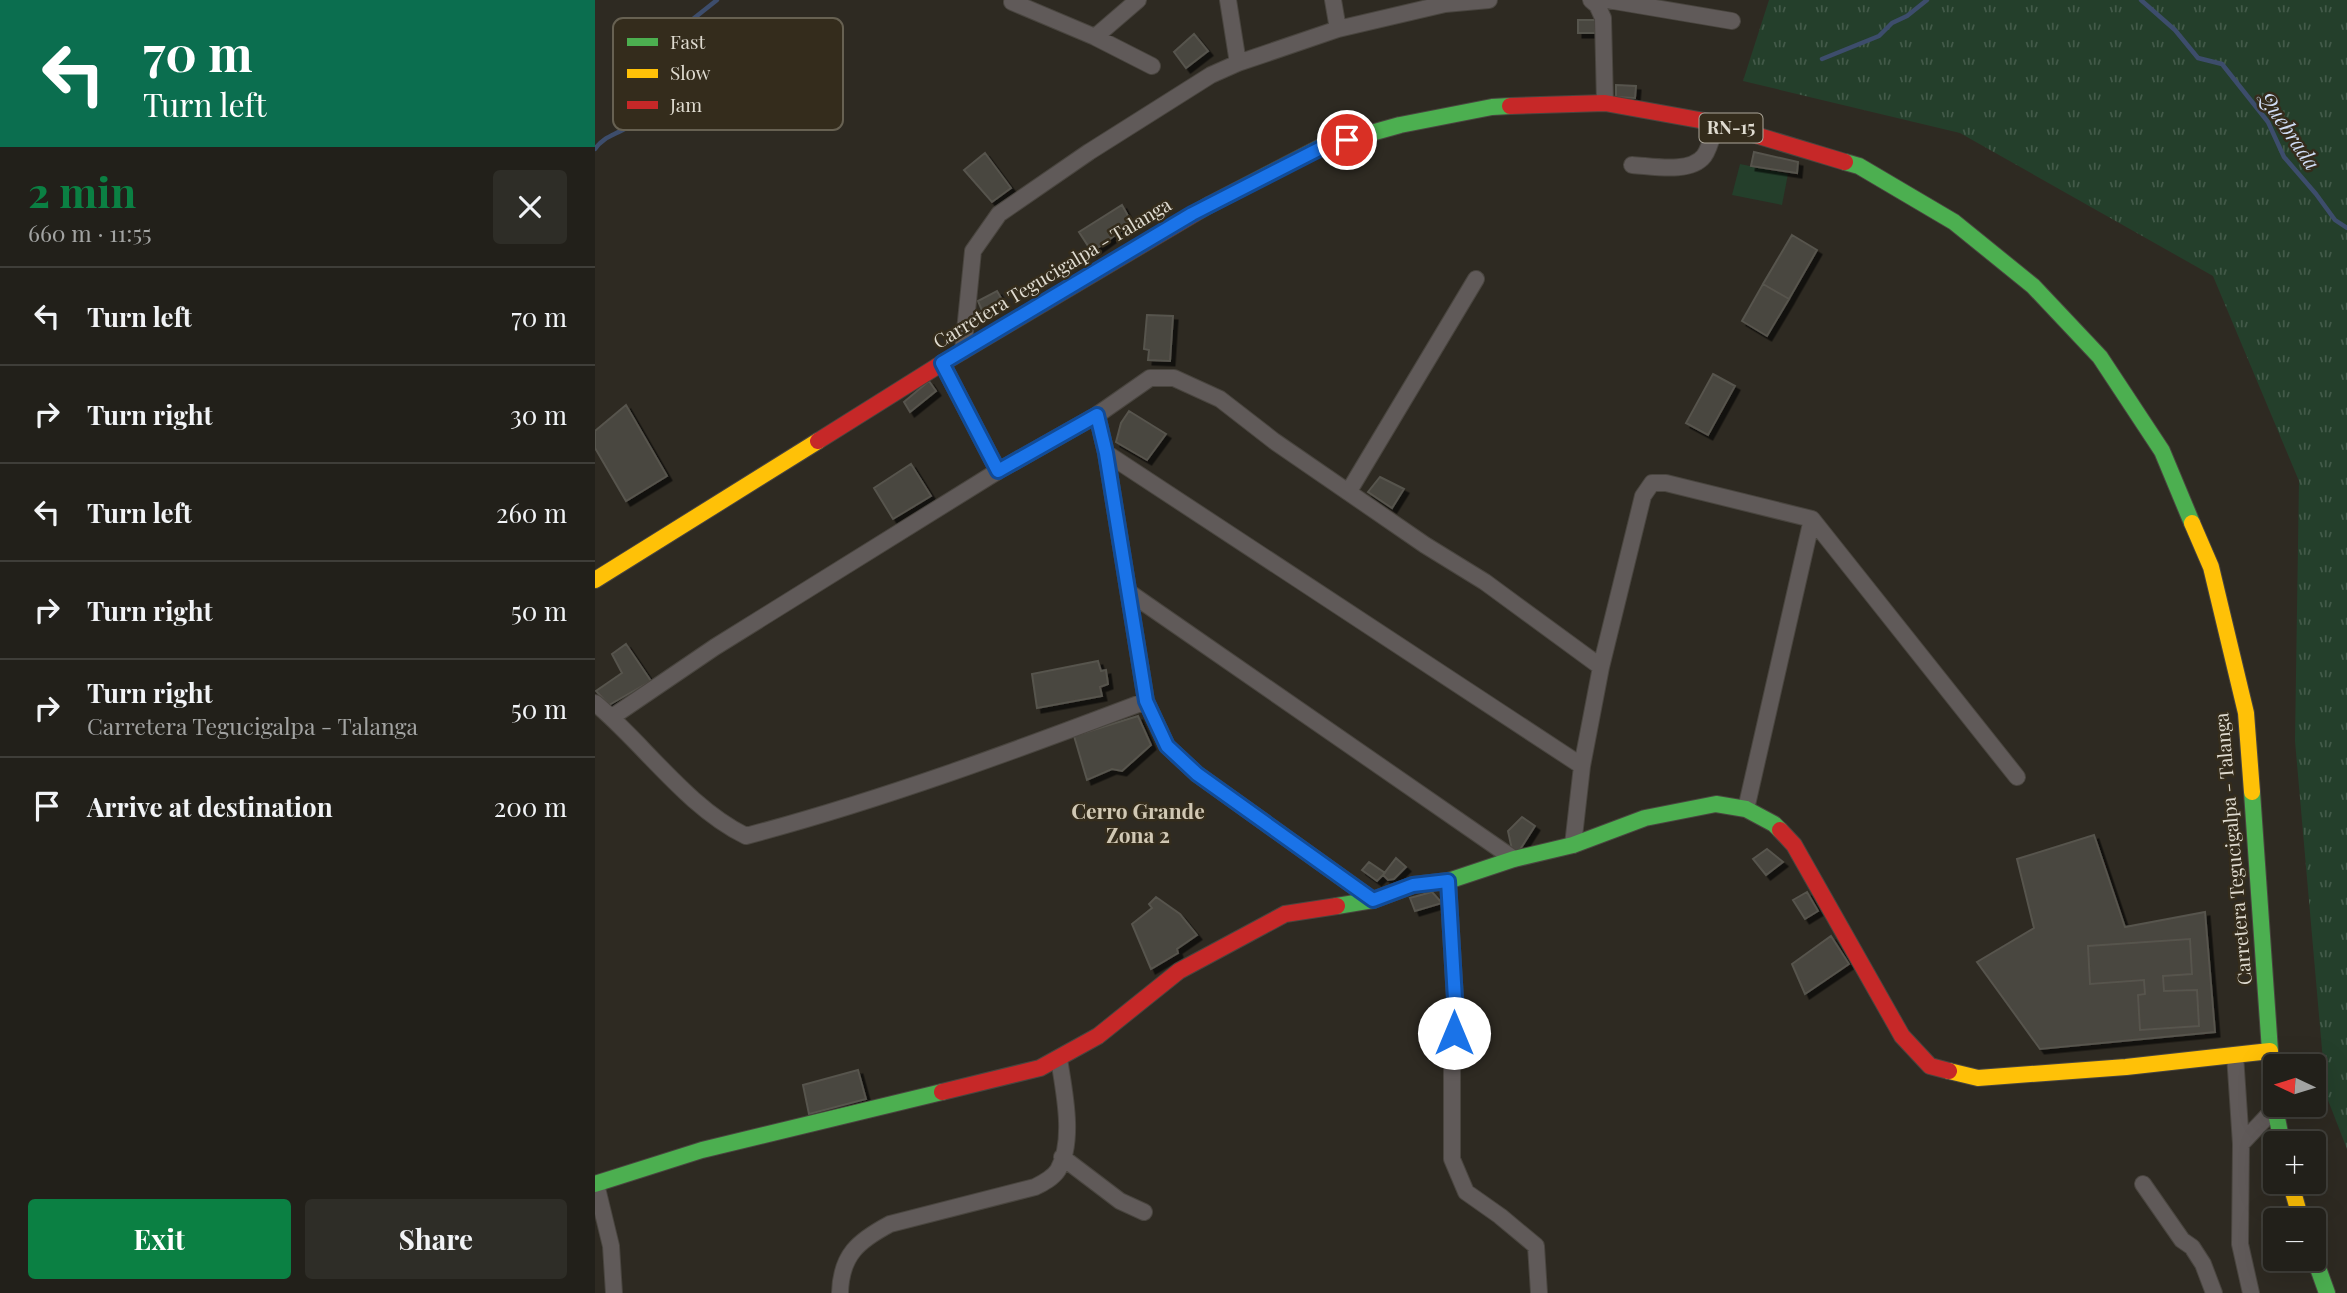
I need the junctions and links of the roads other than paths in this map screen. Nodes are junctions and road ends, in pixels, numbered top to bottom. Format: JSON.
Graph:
{"nodes":[{"id":1,"x":1138,"y":0,"type":"edge"},
{"id":2,"x":1228,"y":0,"type":"edge"},
{"id":3,"x":1333,"y":0,"type":"edge"},
{"id":4,"x":1489,"y":0,"type":"edge"},
{"id":5,"x":1591,"y":0,"type":"edge"},
{"id":6,"x":1608,"y":0,"type":"edge"},
{"id":7,"x":1012,"y":2,"type":"dead end"},
{"id":8,"x":1444,"y":2,"type":"edge"},
{"id":9,"x":1732,"y":21,"type":"dead end"},
{"id":10,"x":1338,"y":29,"type":"junction"},
{"id":11,"x":1095,"y":37,"type":"junction"},
{"id":12,"x":1238,"y":63,"type":"junction"},
{"id":13,"x":1151,"y":66,"type":"dead end"},
{"id":14,"x":1605,"y":103,"type":"junction"},
{"id":15,"x":1716,"y":123,"type":"junction"},
{"id":16,"x":1632,"y":165,"type":"dead end"},
{"id":17,"x":1476,"y":279,"type":"dead end"},
{"id":18,"x":963,"y":351,"type":"junction"},
{"id":19,"x":942,"y":363,"type":"junction"},
{"id":20,"x":1097,"y":415,"type":"junction"},
{"id":21,"x":1106,"y":453,"type":"junction"},
{"id":22,"x":998,"y":471,"type":"junction"},
{"id":23,"x":1349,"y":491,"type":"junction"},
{"id":24,"x":1812,"y":519,"type":"junction"},
{"id":25,"x":595,"y":580,"type":"edge"},
{"id":26,"x":1129,"y":593,"type":"junction"},
{"id":27,"x":1601,"y":667,"type":"junction"},
{"id":28,"x":1146,"y":701,"type":"junction"},
{"id":29,"x":595,"y":703,"type":"edge"},
{"id":30,"x":612,"y":717,"type":"junction"},
{"id":31,"x":1582,"y":766,"type":"junction"},
{"id":32,"x":2017,"y":777,"type":"dead end"},
{"id":33,"x":1746,"y":809,"type":"junction"},
{"id":34,"x":1573,"y":845,"type":"junction"},
{"id":35,"x":1514,"y":859,"type":"junction"},
{"id":36,"x":1448,"y":881,"type":"junction"},
{"id":37,"x":1373,"y":900,"type":"junction"},
{"id":38,"x":2270,"y":1051,"type":"junction"},
{"id":39,"x":2270,"y":1054,"type":"edge"},
{"id":40,"x":2235,"y":1055,"type":"junction"},
{"id":41,"x":1059,"y":1059,"type":"junction"},
{"id":42,"x":2266,"y":1117,"type":"edge"},
{"id":43,"x":2241,"y":1144,"type":"junction"},
{"id":44,"x":1062,"y":1157,"type":"junction"},
{"id":45,"x":596,"y":1184,"type":"edge"},
{"id":46,"x":2143,"y":1184,"type":"dead end"},
{"id":47,"x":1144,"y":1212,"type":"dead end"},
{"id":48,"x":2319,"y":1271,"type":"edge"},
{"id":49,"x":614,"y":1293,"type":"edge"},
{"id":50,"x":840,"y":1293,"type":"edge"},
{"id":51,"x":1539,"y":1293,"type":"edge"},
{"id":52,"x":2214,"y":1293,"type":"edge"},
{"id":53,"x":2252,"y":1293,"type":"edge"},
{"id":54,"x":2327,"y":1293,"type":"edge"}],
"edges":[{"from":1,"to":11,"type":"street"},
{"from":2,"to":12,"type":"street"},
{"from":3,"to":10,"type":"street"},
{"from":4,"to":8,"type":"street"},
{"from":5,"to":14,"type":"street"},
{"from":6,"to":9,"type":"street"},
{"from":7,"to":11,"type":"street"},
{"from":8,"to":10,"type":"street"},
{"from":10,"to":12,"type":"street"},
{"from":11,"to":13,"type":"street"},
{"from":12,"to":18,"type":"street"},
{"from":14,"to":15,"type":"main road","name":"Carretera Tegucigalpa - Talanga","number":"RN-15"},
{"from":14,"to":18,"type":"main road","name":"Carretera Tegucigalpa - Talanga","number":"RN-15"},
{"from":15,"to":16,"type":"street"},
{"from":15,"to":38,"type":"main road","name":"Carretera Tegucigalpa - Talanga","number":"RN-15"},
{"from":17,"to":23,"type":"street"},
{"from":18,"to":19,"type":"main road","name":"Carretera Tegucigalpa - Talanga","number":"RN-15"},
{"from":19,"to":22,"type":"street"},
{"from":19,"to":25,"type":"main road","name":"Carretera Tegucigalpa - Talanga","number":"RN-15"},
{"from":20,"to":21,"type":"street"},
{"from":20,"to":22,"type":"street"},
{"from":20,"to":23,"type":"street"},
{"from":21,"to":26,"type":"street"},
{"from":21,"to":31,"type":"street"},
{"from":22,"to":30,"type":"street"},
{"from":23,"to":27,"type":"street"},
{"from":24,"to":27,"type":"street"},
{"from":24,"to":32,"type":"street"},
{"from":24,"to":33,"type":"street"},
{"from":26,"to":28,"type":"street"},
{"from":26,"to":35,"type":"street"},
{"from":27,"to":31,"type":"street"},
{"from":28,"to":30,"type":"street"},
{"from":28,"to":37,"type":"street"},
{"from":29,"to":30,"type":"street"},
{"from":31,"to":34,"type":"street"},
{"from":33,"to":34,"type":"main road"},
{"from":33,"to":40,"type":"main road"},
{"from":34,"to":35,"type":"main road"},
{"from":35,"to":36,"type":"main road"},
{"from":36,"to":37,"type":"main road"},
{"from":36,"to":51,"type":"street"},
{"from":37,"to":41,"type":"main road"},
{"from":38,"to":39,"type":"main road","name":"Carretera Tegucigalpa - Talanga","number":"RN-15"},
{"from":38,"to":40,"type":"main road"},
{"from":40,"to":43,"type":"street"},
{"from":41,"to":44,"type":"street"},
{"from":41,"to":45,"type":"main road"},
{"from":42,"to":43,"type":"street"},
{"from":43,"to":53,"type":"street"},
{"from":44,"to":47,"type":"street"},
{"from":44,"to":50,"type":"street"},
{"from":45,"to":49,"type":"street"},
{"from":46,"to":52,"type":"street"},
{"from":48,"to":54,"type":"main road"}]}
